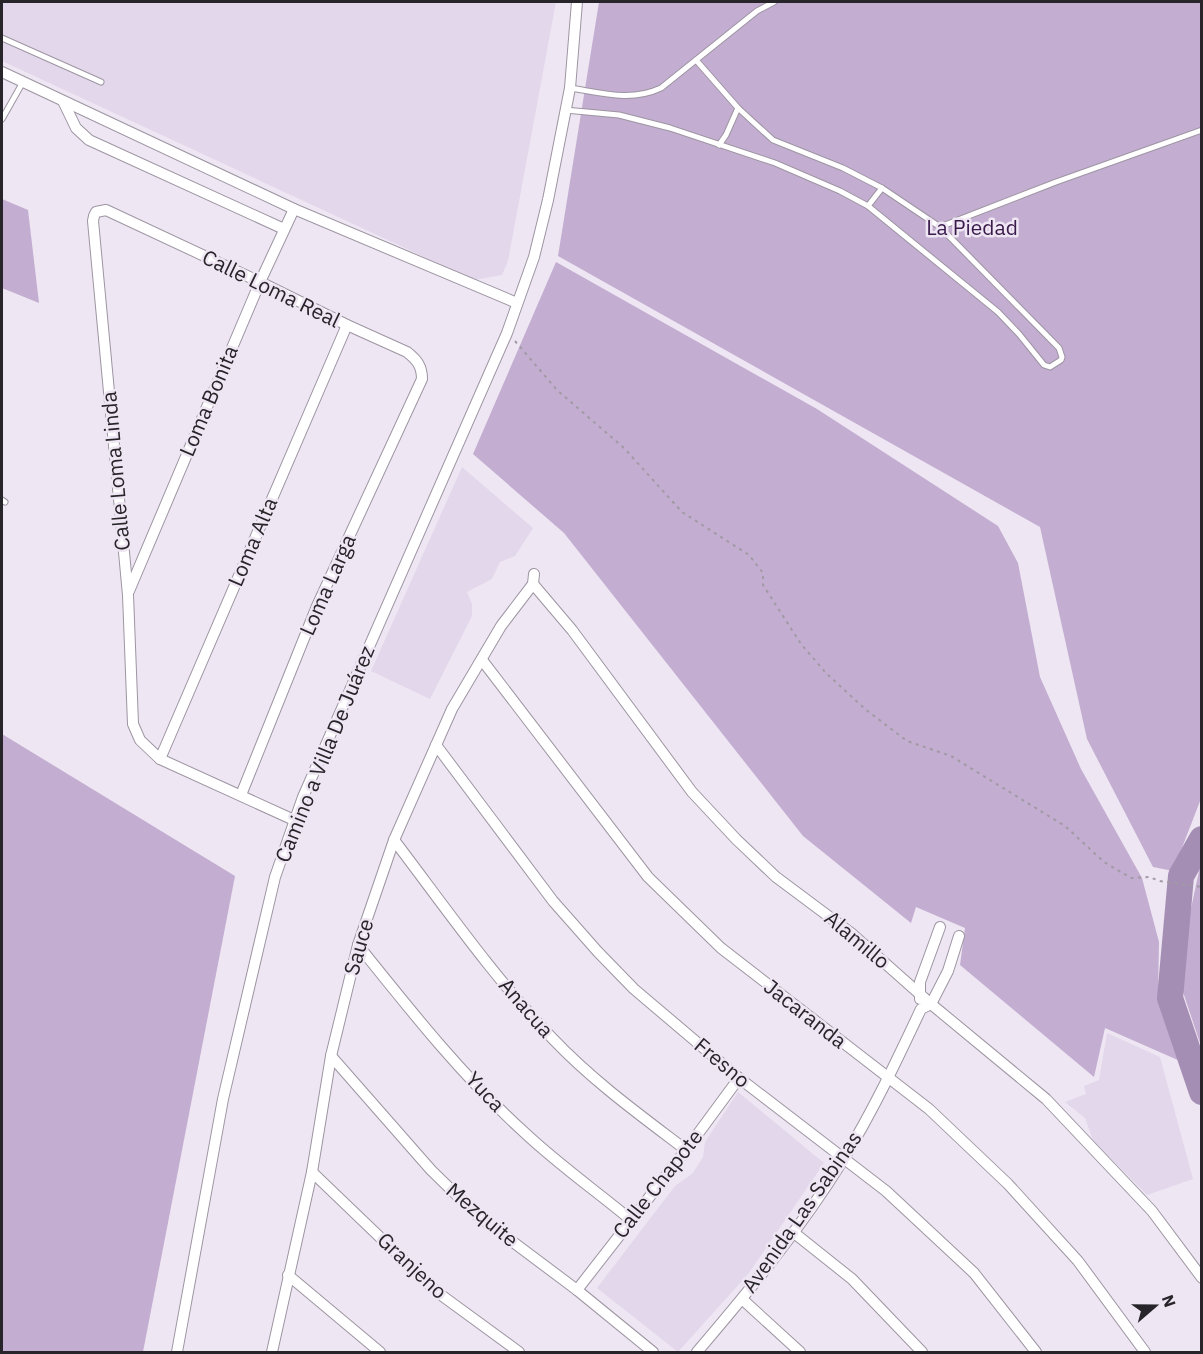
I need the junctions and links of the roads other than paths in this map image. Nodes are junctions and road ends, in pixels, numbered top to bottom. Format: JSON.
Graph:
{"nodes":[{"id":1,"x":577,"y":2,"type":"edge"},
{"id":2,"x":774,"y":2,"type":"edge"},
{"id":3,"x":2,"y":38,"type":"edge"},
{"id":4,"x":696,"y":60,"type":"junction"},
{"id":5,"x":2,"y":72,"type":"edge"},
{"id":6,"x":23,"y":82,"type":"junction"},
{"id":7,"x":100,"y":82,"type":"dead end"},
{"id":8,"x":570,"y":88,"type":"junction"},
{"id":9,"x":63,"y":101,"type":"junction"},
{"id":10,"x":738,"y":108,"type":"junction"},
{"id":11,"x":565,"y":110,"type":"junction"},
{"id":12,"x":2,"y":119,"type":"edge"},
{"id":13,"x":1202,"y":130,"type":"edge"},
{"id":14,"x":719,"y":145,"type":"junction"},
{"id":15,"x":882,"y":188,"type":"junction"},
{"id":16,"x":868,"y":206,"type":"junction"},
{"id":17,"x":294,"y":209,"type":"junction"},
{"id":18,"x":106,"y":210,"type":"joint"},
{"id":19,"x":940,"y":227,"type":"junction"},
{"id":20,"x":284,"y":229,"type":"junction"},
{"id":21,"x":260,"y":282,"type":"junction"},
{"id":22,"x":517,"y":303,"type":"junction"},
{"id":23,"x":347,"y":325,"type":"junction"},
{"id":24,"x":422,"y":379,"type":"joint"},
{"id":25,"x":534,"y":579,"type":"joint"},
{"id":26,"x":128,"y":594,"type":"junction"},
{"id":27,"x":482,"y":660,"type":"junction"},
{"id":28,"x":436,"y":745,"type":"junction"},
{"id":29,"x":160,"y":759,"type":"junction"},
{"id":30,"x":241,"y":795,"type":"junction"},
{"id":31,"x":294,"y":820,"type":"junction"},
{"id":32,"x":394,"y":840,"type":"junction"},
{"id":33,"x":940,"y":927,"type":"dead end"},
{"id":34,"x":959,"y":936,"type":"dead end"},
{"id":35,"x":358,"y":945,"type":"junction"},
{"id":36,"x":919,"y":993,"type":"junction"},
{"id":37,"x":931,"y":1004,"type":"junction"},
{"id":38,"x":921,"y":1009,"type":"junction"},
{"id":39,"x":331,"y":1056,"type":"junction"},
{"id":40,"x":739,"y":1078,"type":"junction"},
{"id":41,"x":888,"y":1078,"type":"junction"},
{"id":42,"x":686,"y":1150,"type":"junction"},
{"id":43,"x":843,"y":1160,"type":"junction"},
{"id":44,"x":312,"y":1172,"type":"junction"},
{"id":45,"x":631,"y":1220,"type":"junction"},
{"id":46,"x":793,"y":1232,"type":"junction"},
{"id":47,"x":288,"y":1275,"type":"junction"},
{"id":48,"x":1202,"y":1278,"type":"edge"},
{"id":49,"x":577,"y":1290,"type":"junction"},
{"id":50,"x":742,"y":1299,"type":"junction"},
{"id":51,"x":177,"y":1353,"type":"edge"},
{"id":52,"x":272,"y":1353,"type":"edge"},
{"id":53,"x":380,"y":1353,"type":"edge"},
{"id":54,"x":519,"y":1353,"type":"edge"},
{"id":55,"x":653,"y":1353,"type":"edge"},
{"id":56,"x":697,"y":1353,"type":"edge"},
{"id":57,"x":800,"y":1353,"type":"edge"},
{"id":58,"x":922,"y":1353,"type":"edge"},
{"id":59,"x":1036,"y":1353,"type":"edge"},
{"id":60,"x":1145,"y":1353,"type":"edge"}],
"edges":[{"from":1,"to":8,"type":"street","name":"Camino a Villa De Juárez"},
{"from":2,"to":4,"type":"lane"},
{"from":3,"to":7,"type":"lane"},
{"from":4,"to":8,"type":"lane"},
{"from":4,"to":10,"type":"lane"},
{"from":5,"to":6,"type":"street"},
{"from":6,"to":9,"type":"street"},
{"from":6,"to":12,"type":"lane"},
{"from":8,"to":11,"type":"street","name":"Camino a Villa De Juárez"},
{"from":9,"to":17,"type":"street"},
{"from":9,"to":20,"type":"street"},
{"from":10,"to":14,"type":"lane"},
{"from":10,"to":15,"type":"lane"},
{"from":11,"to":14,"type":"lane"},
{"from":11,"to":22,"type":"street","name":"Camino a Villa De Juárez"},
{"from":13,"to":19,"type":"lane"},
{"from":14,"to":16,"type":"lane"},
{"from":15,"to":16,"type":"lane"},
{"from":15,"to":19,"type":"lane"},
{"from":16,"to":19,"type":"lane"},
{"from":17,"to":20,"type":"street","name":"Loma Bonita"},
{"from":17,"to":22,"type":"street"},
{"from":18,"to":21,"type":"street","name":"Calle Loma Real"},
{"from":18,"to":26,"type":"street","name":"Calle Loma Linda"},
{"from":20,"to":21,"type":"street","name":"Loma Bonita"},
{"from":21,"to":23,"type":"street","name":"Calle Loma Real"},
{"from":21,"to":26,"type":"street","name":"Loma Bonita"},
{"from":22,"to":31,"type":"street","name":"Camino a Villa De Juárez"},
{"from":23,"to":24,"type":"street","name":"Calle Loma Real"},
{"from":23,"to":29,"type":"street","name":"Loma Alta"},
{"from":24,"to":30,"type":"street","name":"Loma Larga"},
{"from":25,"to":27,"type":"street","name":"Sauce"},
{"from":25,"to":36,"type":"street","name":"Alamillo"},
{"from":26,"to":29,"type":"street","name":"Calle Loma Linda"},
{"from":27,"to":28,"type":"street","name":"Sauce"},
{"from":27,"to":41,"type":"street","name":"Jacaranda"},
{"from":28,"to":32,"type":"street","name":"Sauce"},
{"from":28,"to":40,"type":"street","name":"Fresno"},
{"from":29,"to":30,"type":"street"},
{"from":30,"to":31,"type":"street"},
{"from":31,"to":51,"type":"street","name":"Camino a Villa De Juárez"},
{"from":32,"to":35,"type":"street","name":"Sauce"},
{"from":32,"to":42,"type":"street","name":"Anacua"},
{"from":33,"to":36,"type":"street"},
{"from":34,"to":37,"type":"street"},
{"from":35,"to":39,"type":"street","name":"Sauce"},
{"from":35,"to":45,"type":"street","name":"Yuca"},
{"from":36,"to":37,"type":"street","name":"Alamillo"},
{"from":36,"to":38,"type":"street"},
{"from":37,"to":38,"type":"street"},
{"from":37,"to":48,"type":"street","name":"Alamillo"},
{"from":38,"to":41,"type":"street","name":"Avenida Las Sabinas"},
{"from":39,"to":44,"type":"street","name":"Sauce"},
{"from":39,"to":49,"type":"street","name":"Mezquite"},
{"from":40,"to":42,"type":"street","name":"Calle Chapote"},
{"from":40,"to":43,"type":"street","name":"Fresno"},
{"from":41,"to":43,"type":"street","name":"Avenida Las Sabinas"},
{"from":41,"to":60,"type":"street","name":"Jacaranda"},
{"from":42,"to":45,"type":"street","name":"Calle Chapote"},
{"from":43,"to":46,"type":"street","name":"Avenida Las Sabinas"},
{"from":43,"to":59,"type":"street","name":"Fresno"},
{"from":44,"to":47,"type":"street","name":"Sauce"},
{"from":44,"to":54,"type":"street","name":"Granjeno"},
{"from":45,"to":49,"type":"street","name":"Calle Chapote"},
{"from":46,"to":50,"type":"street","name":"Avenida Las Sabinas"},
{"from":46,"to":58,"type":"street"},
{"from":47,"to":52,"type":"street","name":"Sauce"},
{"from":47,"to":53,"type":"street"},
{"from":49,"to":55,"type":"street","name":"Mezquite"},
{"from":50,"to":56,"type":"street","name":"Avenida Las Sabinas"},
{"from":50,"to":57,"type":"street"}]}
